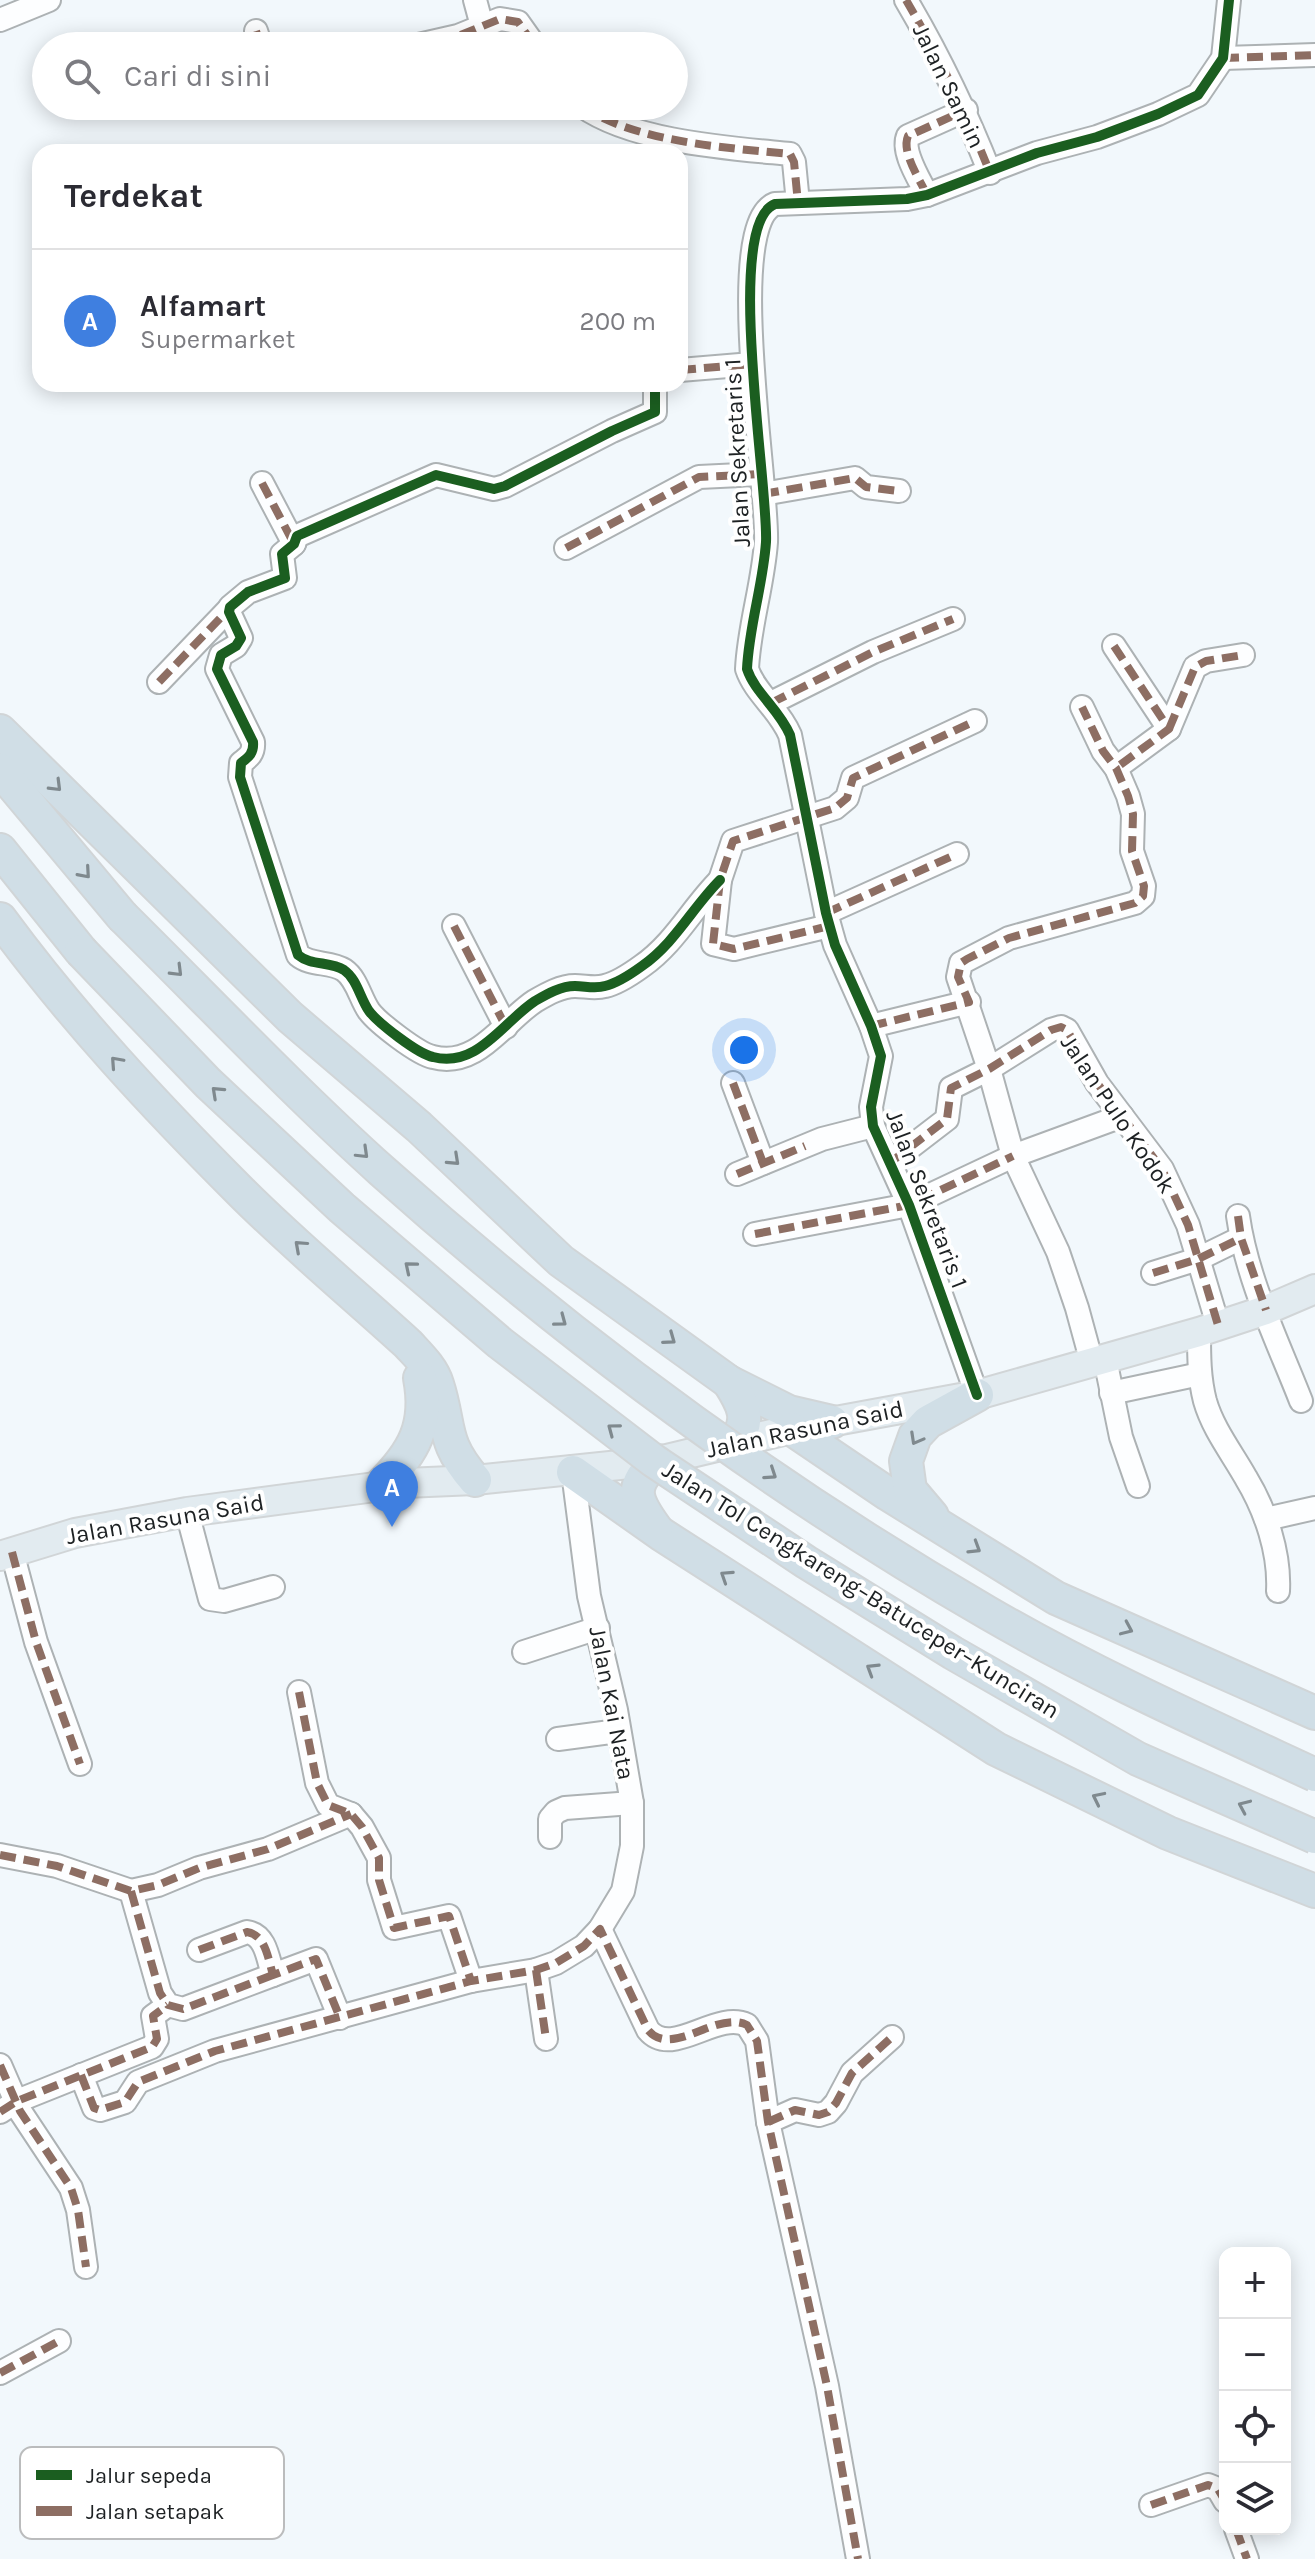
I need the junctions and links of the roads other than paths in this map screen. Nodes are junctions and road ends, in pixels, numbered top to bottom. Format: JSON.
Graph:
{"nodes":[{"id":1,"x":49,"y":0,"type":"edge"},
{"id":2,"x":475,"y":0,"type":"edge"},
{"id":3,"x":906,"y":0,"type":"edge"},
{"id":4,"x":1229,"y":0,"type":"edge"},
{"id":5,"x":0,"y":20,"type":"edge"},
{"id":6,"x":482,"y":26,"type":"junction"},
{"id":7,"x":468,"y":32,"type":"edge"},
{"id":8,"x":524,"y":32,"type":"edge"},
{"id":9,"x":1315,"y":55,"type":"edge"},
{"id":10,"x":1223,"y":58,"type":"junction"},
{"id":11,"x":966,"y":110,"type":"junction"},
{"id":12,"x":611,"y":120,"type":"edge"},
{"id":13,"x":990,"y":173,"type":"junction"},
{"id":14,"x":927,"y":195,"type":"junction"},
{"id":15,"x":798,"y":203,"type":"junction"},
{"id":16,"x":752,"y":364,"type":"junction"},
{"id":17,"x":688,"y":369,"type":"edge"},
{"id":18,"x":655,"y":392,"type":"edge"},
{"id":19,"x":262,"y":483,"type":"dead end"},
{"id":20,"x":762,"y":484,"type":"junction"},
{"id":21,"x":899,"y":491,"type":"dead end"},
{"id":22,"x":294,"y":544,"type":"junction"},
{"id":23,"x":566,"y":548,"type":"dead end"},
{"id":24,"x":229,"y":609,"type":"junction"},
{"id":25,"x":953,"y":619,"type":"dead end"},
{"id":26,"x":1114,"y":646,"type":"dead end"},
{"id":27,"x":1243,"y":655,"type":"dead end"},
{"id":28,"x":159,"y":682,"type":"dead end"},
{"id":29,"x":771,"y":703,"type":"junction"},
{"id":30,"x":1082,"y":707,"type":"dead end"},
{"id":31,"x":975,"y":721,"type":"dead end"},
{"id":32,"x":1169,"y":729,"type":"junction"},
{"id":33,"x":0,"y":731,"type":"edge"},
{"id":34,"x":1116,"y":768,"type":"junction"},
{"id":35,"x":0,"y":770,"type":"edge"},
{"id":36,"x":807,"y":819,"type":"junction"},
{"id":37,"x":0,"y":850,"type":"edge"},
{"id":38,"x":957,"y":854,"type":"dead end"},
{"id":39,"x":720,"y":880,"type":"junction"},
{"id":40,"x":0,"y":919,"type":"edge"},
{"id":41,"x":827,"y":919,"type":"junction"},
{"id":42,"x":454,"y":926,"type":"dead end"},
{"id":43,"x":969,"y":1002,"type":"junction"},
{"id":44,"x":871,"y":1026,"type":"junction"},
{"id":45,"x":506,"y":1027,"type":"junction"},
{"id":46,"x":989,"y":1069,"type":"junction"},
{"id":47,"x":733,"y":1083,"type":"dead end"},
{"id":48,"x":1122,"y":1116,"type":"junction"},
{"id":49,"x":873,"y":1126,"type":"junction"},
{"id":50,"x":1013,"y":1156,"type":"junction"},
{"id":51,"x":891,"y":1162,"type":"junction"},
{"id":52,"x":763,"y":1163,"type":"junction"},
{"id":53,"x":737,"y":1174,"type":"dead end"},
{"id":54,"x":909,"y":1205,"type":"junction"},
{"id":55,"x":755,"y":1234,"type":"dead end"},
{"id":56,"x":1198,"y":1259,"type":"junction"},
{"id":57,"x":1153,"y":1273,"type":"dead end"},
{"id":58,"x":1315,"y":1289,"type":"edge"},
{"id":59,"x":1266,"y":1310,"type":"junction"},
{"id":60,"x":1208,"y":1329,"type":"junction"},
{"id":61,"x":408,"y":1344,"type":"junction"},
{"id":62,"x":1099,"y":1361,"type":"junction"},
{"id":63,"x":1200,"y":1374,"type":"junction"},
{"id":64,"x":729,"y":1382,"type":"junction"},
{"id":65,"x":1111,"y":1393,"type":"junction"},
{"id":66,"x":977,"y":1395,"type":"junction"},
{"id":67,"x":1301,"y":1401,"type":"dead end"},
{"id":68,"x":832,"y":1422,"type":"junction"},
{"id":69,"x":792,"y":1429,"type":"junction"},
{"id":70,"x":733,"y":1443,"type":"junction"},
{"id":71,"x":658,"y":1461,"type":"junction"},
{"id":72,"x":573,"y":1472,"type":"junction"},
{"id":73,"x":475,"y":1480,"type":"junction"},
{"id":74,"x":381,"y":1485,"type":"junction"},
{"id":75,"x":1138,"y":1486,"type":"dead end"},
{"id":76,"x":1315,"y":1508,"type":"edge"},
{"id":77,"x":187,"y":1512,"type":"junction"},
{"id":78,"x":1266,"y":1519,"type":"junction"},
{"id":79,"x":942,"y":1528,"type":"junction"},
{"id":80,"x":661,"y":1534,"type":"junction"},
{"id":81,"x":6,"y":1554,"type":"edge"},
{"id":82,"x":273,"y":1587,"type":"dead end"},
{"id":83,"x":1278,"y":1591,"type":"dead end"},
{"id":84,"x":598,"y":1628,"type":"junction"},
{"id":85,"x":524,"y":1652,"type":"dead end"},
{"id":86,"x":299,"y":1692,"type":"dead end"},
{"id":87,"x":1315,"y":1713,"type":"edge"},
{"id":88,"x":618,"y":1731,"type":"junction"},
{"id":89,"x":558,"y":1739,"type":"dead end"},
{"id":90,"x":80,"y":1764,"type":"dead end"},
{"id":91,"x":1315,"y":1775,"type":"edge"},
{"id":92,"x":632,"y":1803,"type":"junction"},
{"id":93,"x":351,"y":1814,"type":"junction"},
{"id":94,"x":550,"y":1837,"type":"dead end"},
{"id":95,"x":1315,"y":1837,"type":"edge"},
{"id":96,"x":0,"y":1855,"type":"edge"},
{"id":97,"x":131,"y":1891,"type":"junction"},
{"id":98,"x":1315,"y":1891,"type":"edge"},
{"id":99,"x":600,"y":1929,"type":"junction"},
{"id":100,"x":199,"y":1950,"type":"dead end"},
{"id":101,"x":536,"y":1970,"type":"junction"},
{"id":102,"x":273,"y":1975,"type":"junction"},
{"id":103,"x":471,"y":1981,"type":"junction"},
{"id":104,"x":168,"y":2005,"type":"junction"},
{"id":105,"x":340,"y":2018,"type":"junction"},
{"id":106,"x":892,"y":2037,"type":"dead end"},
{"id":107,"x":546,"y":2039,"type":"dead end"},
{"id":108,"x":0,"y":2065,"type":"edge"},
{"id":109,"x":81,"y":2075,"type":"junction"},
{"id":110,"x":9,"y":2107,"type":"edge"},
{"id":111,"x":768,"y":2122,"type":"junction"},
{"id":112,"x":86,"y":2267,"type":"dead end"},
{"id":113,"x":59,"y":2341,"type":"dead end"},
{"id":114,"x":0,"y":2373,"type":"edge"},
{"id":115,"x":1219,"y":2491,"type":"edge"},
{"id":116,"x":1151,"y":2505,"type":"dead end"},
{"id":117,"x":1238,"y":2535,"type":"edge"},
{"id":118,"x":858,"y":2559,"type":"edge"},
{"id":119,"x":1247,"y":2559,"type":"edge"}],
"edges":[{"from":1,"to":5,"type":"street"},
{"from":2,"to":6,"type":"street"},
{"from":3,"to":11,"type":"street","name":"Jalan Samin"},
{"from":4,"to":10,"type":"street","name":"Jalan Sekretaris 1"},
{"from":6,"to":7,"type":"street"},
{"from":6,"to":8,"type":"street"},
{"from":9,"to":10,"type":"street"},
{"from":10,"to":13,"type":"street","name":"Jalan Sekretaris 1"},
{"from":11,"to":13,"type":"street","name":"Jalan Samin"},
{"from":11,"to":14,"type":"street"},
{"from":12,"to":15,"type":"street"},
{"from":13,"to":14,"type":"street","name":"Jalan Sekretaris 1"},
{"from":14,"to":15,"type":"street","name":"Jalan Sekretaris 1"},
{"from":15,"to":16,"type":"street","name":"Jalan Sekretaris 1"},
{"from":16,"to":17,"type":"street"},
{"from":16,"to":20,"type":"street","name":"Jalan Sekretaris 1"},
{"from":18,"to":22,"type":"street"},
{"from":19,"to":22,"type":"street"},
{"from":20,"to":21,"type":"street"},
{"from":20,"to":23,"type":"street"},
{"from":20,"to":29,"type":"street","name":"Jalan Sekretaris 1"},
{"from":22,"to":24,"type":"street"},
{"from":24,"to":28,"type":"street"},
{"from":24,"to":45,"type":"street"},
{"from":25,"to":29,"type":"street"},
{"from":26,"to":32,"type":"street"},
{"from":27,"to":32,"type":"street"},
{"from":29,"to":36,"type":"street","name":"Jalan Sekretaris 1"},
{"from":30,"to":34,"type":"street"},
{"from":31,"to":36,"type":"street"},
{"from":32,"to":34,"type":"street"},
{"from":33,"to":64,"type":"highway","one_way":true},
{"from":34,"to":43,"type":"street"},
{"from":35,"to":91,"type":"highway","name":"Jalan Tol Cengkareng–Batuceper–Kunciran","one_way":true,"bridge":true},
{"from":36,"to":39,"type":"street"},
{"from":36,"to":41,"type":"street","name":"Jalan Sekretaris 1"},
{"from":95,"to":37,"type":"highway","name":"Jalan Tol Cengkareng–Batuceper–Kunciran","one_way":true,"bridge":true},
{"from":38,"to":41,"type":"street"},
{"from":39,"to":41,"type":"street"},
{"from":39,"to":45,"type":"street"},
{"from":61,"to":40,"type":"highway","one_way":true},
{"from":41,"to":44,"type":"street","name":"Jalan Sekretaris 1"},
{"from":42,"to":45,"type":"street"},
{"from":43,"to":44,"type":"street"},
{"from":43,"to":46,"type":"street"},
{"from":44,"to":49,"type":"street","name":"Jalan Sekretaris 1"},
{"from":46,"to":48,"type":"street","name":"Jalan Pulo Kodok"},
{"from":46,"to":50,"type":"street"},
{"from":46,"to":51,"type":"street","name":"Jalan Pulo Kodok"},
{"from":47,"to":52,"type":"street"},
{"from":48,"to":50,"type":"street"},
{"from":48,"to":56,"type":"street","name":"Jalan Pulo Kodok"},
{"from":49,"to":51,"type":"street","name":"Jalan Sekretaris 1"},
{"from":49,"to":52,"type":"street"},
{"from":50,"to":54,"type":"street"},
{"from":50,"to":62,"type":"street"},
{"from":51,"to":54,"type":"street","name":"Jalan Sekretaris 1"},
{"from":52,"to":53,"type":"street"},
{"from":54,"to":55,"type":"street"},
{"from":54,"to":66,"type":"street","name":"Jalan Sekretaris 1"},
{"from":56,"to":57,"type":"street"},
{"from":56,"to":59,"type":"street"},
{"from":56,"to":60,"type":"street","name":"Jalan Pulo Kodok"},
{"from":58,"to":59,"type":"main road","name":"Jalan Rasuna Said"},
{"from":59,"to":60,"type":"main road","name":"Jalan Rasuna Said"},
{"from":59,"to":67,"type":"street"},
{"from":60,"to":62,"type":"main road","name":"Jalan Rasuna Said"},
{"from":60,"to":63,"type":"street","name":"Jalan Pulo Kodok"},
{"from":61,"to":73,"type":"highway"},
{"from":61,"to":74,"type":"highway"},
{"from":62,"to":65,"type":"street"},
{"from":62,"to":66,"type":"main road","name":"Jalan Rasuna Said"},
{"from":63,"to":65,"type":"street"},
{"from":63,"to":78,"type":"street","name":"Jalan Pulo Kodok"},
{"from":64,"to":68,"type":"highway"},
{"from":64,"to":70,"type":"highway"},
{"from":65,"to":75,"type":"street"},
{"from":66,"to":68,"type":"main road","name":"Jalan Rasuna Said"},
{"from":66,"to":79,"type":"highway","one_way":true},
{"from":68,"to":69,"type":"main road","name":"Jalan Rasuna Said"},
{"from":69,"to":70,"type":"main road","name":"Jalan Rasuna Said"},
{"from":69,"to":79,"type":"highway"},
{"from":70,"to":71,"type":"main road","name":"Jalan Rasuna Said"},
{"from":71,"to":72,"type":"main road","name":"Jalan Rasuna Said"},
{"from":71,"to":80,"type":"highway"},
{"from":72,"to":73,"type":"main road","name":"Jalan Rasuna Said"},
{"from":72,"to":80,"type":"highway"},
{"from":72,"to":84,"type":"street","name":"Jalan Kai Nata"},
{"from":73,"to":74,"type":"main road","name":"Jalan Rasuna Said"},
{"from":74,"to":77,"type":"main road","name":"Jalan Rasuna Said"},
{"from":76,"to":78,"type":"street"},
{"from":77,"to":81,"type":"main road","name":"Jalan Rasuna Said"},
{"from":77,"to":82,"type":"street"},
{"from":78,"to":83,"type":"street","name":"Jalan Pulo Kodok"},
{"from":79,"to":87,"type":"highway","one_way":true},
{"from":98,"to":80,"type":"highway","one_way":true},
{"from":81,"to":90,"type":"street"},
{"from":84,"to":85,"type":"street"},
{"from":84,"to":88,"type":"street","name":"Jalan Kai Nata"},
{"from":86,"to":93,"type":"street"},
{"from":88,"to":89,"type":"street"},
{"from":88,"to":92,"type":"street","name":"Jalan Kai Nata"},
{"from":92,"to":94,"type":"street"},
{"from":92,"to":99,"type":"street","name":"Jalan Kai Nata"},
{"from":93,"to":97,"type":"street"},
{"from":93,"to":103,"type":"street"},
{"from":96,"to":97,"type":"street"},
{"from":97,"to":104,"type":"street"},
{"from":99,"to":101,"type":"street","name":"Jalan Kai Nata"},
{"from":99,"to":111,"type":"street"},
{"from":100,"to":102,"type":"street"},
{"from":101,"to":103,"type":"street","name":"Jalan Kai Nata"},
{"from":101,"to":107,"type":"street"},
{"from":102,"to":104,"type":"street"},
{"from":102,"to":105,"type":"street"},
{"from":103,"to":105,"type":"street","name":"Jalan Kai Nata"},
{"from":104,"to":109,"type":"street"},
{"from":105,"to":109,"type":"street","name":"Jalan Kai Nata"},
{"from":106,"to":111,"type":"street"},
{"from":108,"to":110,"type":"street"},
{"from":109,"to":110,"type":"street"},
{"from":110,"to":112,"type":"street"},
{"from":111,"to":118,"type":"street"},
{"from":113,"to":114,"type":"street"},
{"from":115,"to":116,"type":"street"},
{"from":117,"to":119,"type":"street"}]}
